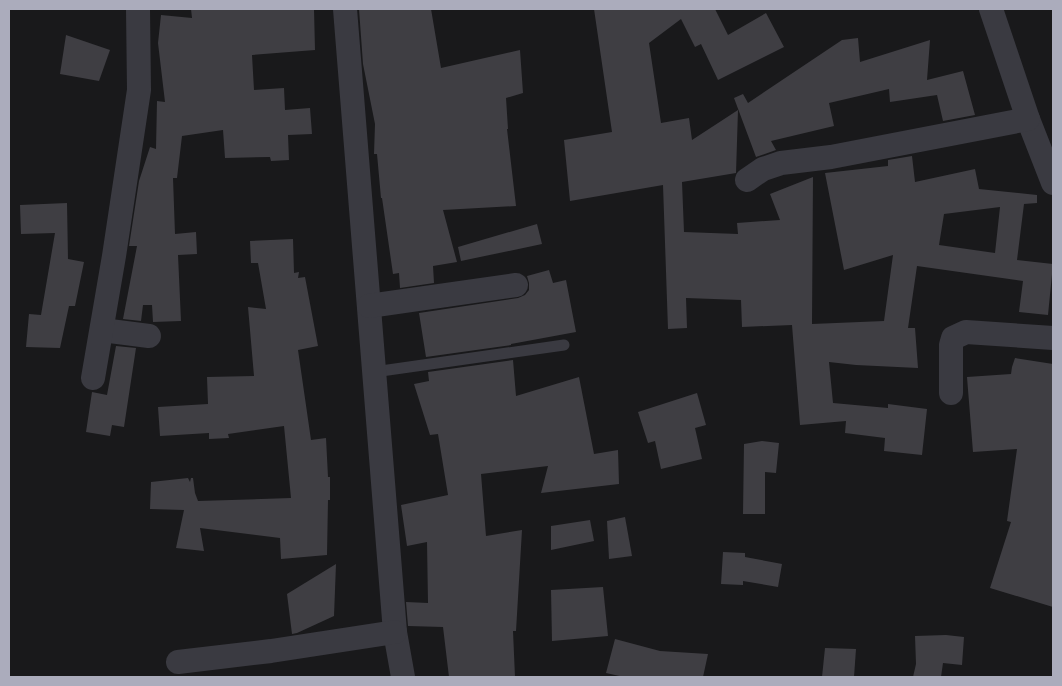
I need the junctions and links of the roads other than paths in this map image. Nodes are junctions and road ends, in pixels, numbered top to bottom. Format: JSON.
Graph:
{"nodes":[{"id":1,"x":138,"y":9,"type":"edge"},
{"id":2,"x":345,"y":9,"type":"edge"},
{"id":3,"x":991,"y":9,"type":"edge"},
{"id":4,"x":1028,"y":119,"type":"junction"},
{"id":5,"x":747,"y":180,"type":"dead end"},
{"id":6,"x":1053,"y":183,"type":"edge"},
{"id":7,"x":516,"y":285,"type":"dead end"},
{"id":8,"x":369,"y":306,"type":"junction"},
{"id":9,"x":102,"y":330,"type":"junction"},
{"id":10,"x":149,"y":336,"type":"dead end"},
{"id":11,"x":1053,"y":338,"type":"edge"},
{"id":12,"x":564,"y":345,"type":"dead end"},
{"id":13,"x":374,"y":372,"type":"junction"},
{"id":14,"x":93,"y":378,"type":"dead end"},
{"id":15,"x":951,"y":393,"type":"dead end"},
{"id":16,"x":395,"y":632,"type":"junction"},
{"id":17,"x":178,"y":662,"type":"dead end"},
{"id":18,"x":403,"y":677,"type":"edge"}],
"edges":[{"from":1,"to":9,"type":"street"},
{"from":2,"to":8,"type":"street"},
{"from":3,"to":4,"type":"street"},
{"from":4,"to":5,"type":"street"},
{"from":4,"to":6,"type":"street"},
{"from":7,"to":8,"type":"street"},
{"from":8,"to":13,"type":"street"},
{"from":9,"to":10,"type":"street"},
{"from":9,"to":14,"type":"street"},
{"from":11,"to":15,"type":"street"},
{"from":12,"to":13,"type":"lane"},
{"from":13,"to":16,"type":"street"},
{"from":16,"to":17,"type":"street"},
{"from":16,"to":18,"type":"street"}]}
